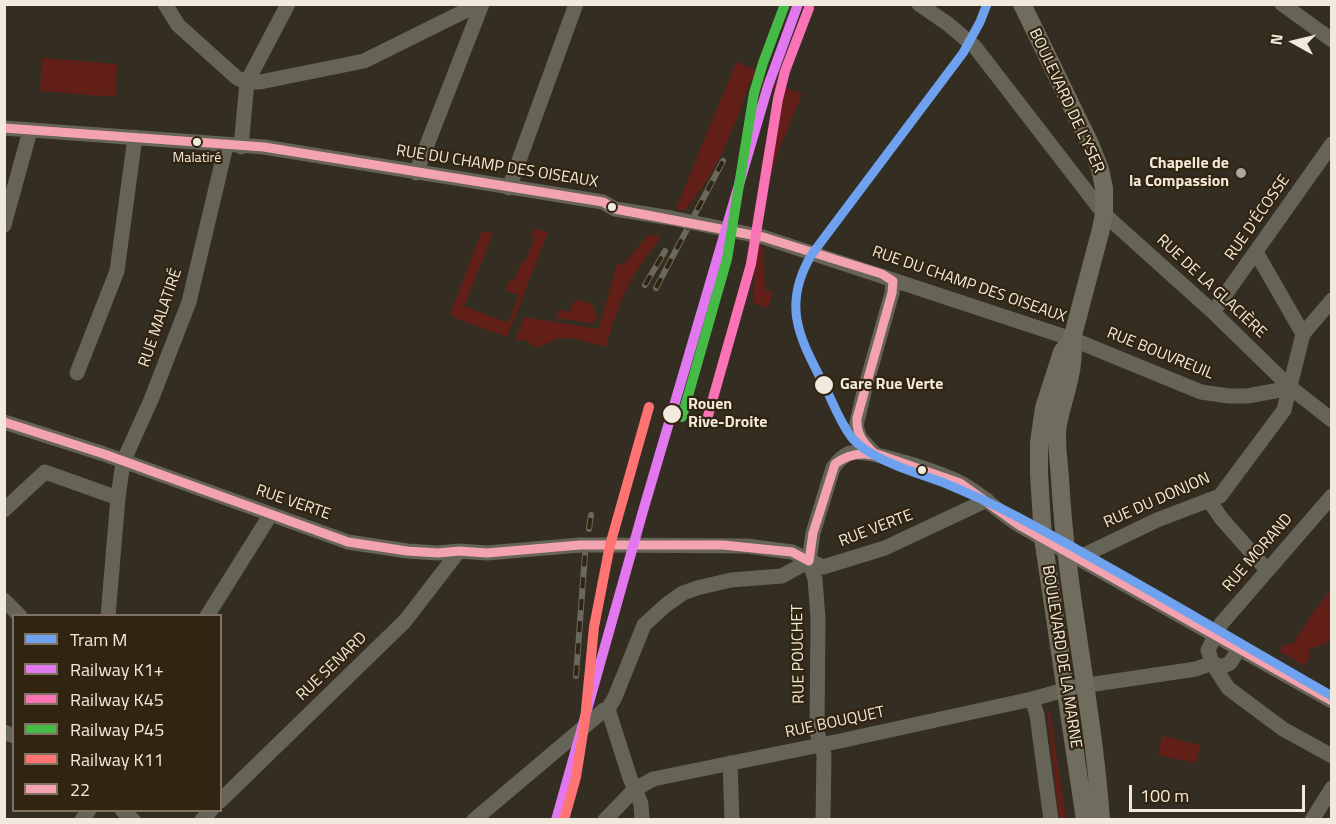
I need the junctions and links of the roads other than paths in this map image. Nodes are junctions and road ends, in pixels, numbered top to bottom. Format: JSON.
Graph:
{"nodes":[{"id":1,"x":165,"y":4,"type":"edge"},
{"id":2,"x":288,"y":4,"type":"edge"},
{"id":3,"x":480,"y":4,"type":"edge"},
{"id":4,"x":576,"y":4,"type":"edge"},
{"id":5,"x":919,"y":4,"type":"edge"},
{"id":6,"x":1022,"y":4,"type":"edge"},
{"id":7,"x":1282,"y":4,"type":"edge"},
{"id":8,"x":1332,"y":40,"type":"edge"},
{"id":9,"x":247,"y":82,"type":"junction"},
{"id":10,"x":4,"y":129,"type":"edge"},
{"id":11,"x":30,"y":131,"type":"junction"},
{"id":12,"x":135,"y":137,"type":"junction"},
{"id":13,"x":1332,"y":144,"type":"edge"},
{"id":14,"x":233,"y":146,"type":"junction"},
{"id":15,"x":416,"y":172,"type":"junction"},
{"id":16,"x":509,"y":189,"type":"junction"},
{"id":17,"x":1104,"y":214,"type":"junction"},
{"id":18,"x":4,"y":225,"type":"edge"},
{"id":19,"x":1256,"y":252,"type":"junction"},
{"id":20,"x":893,"y":281,"type":"junction"},
{"id":21,"x":1332,"y":300,"type":"edge"},
{"id":22,"x":1213,"y":312,"type":"junction"},
{"id":23,"x":1303,"y":334,"type":"junction"},
{"id":24,"x":1072,"y":339,"type":"junction"},
{"id":25,"x":77,"y":373,"type":"dead end"},
{"id":26,"x":1291,"y":388,"type":"junction"},
{"id":27,"x":1332,"y":420,"type":"edge"},
{"id":28,"x":4,"y":422,"type":"edge"},
{"id":29,"x":874,"y":453,"type":"junction"},
{"id":30,"x":123,"y":462,"type":"junction"},
{"id":31,"x":1332,"y":496,"type":"edge"},
{"id":32,"x":118,"y":498,"type":"junction"},
{"id":33,"x":987,"y":500,"type":"junction"},
{"id":34,"x":1209,"y":500,"type":"junction"},
{"id":35,"x":4,"y":510,"type":"edge"},
{"id":36,"x":271,"y":514,"type":"junction"},
{"id":37,"x":1043,"y":538,"type":"junction"},
{"id":38,"x":459,"y":551,"type":"junction"},
{"id":39,"x":1072,"y":554,"type":"junction"},
{"id":40,"x":809,"y":561,"type":"junction"},
{"id":41,"x":1267,"y":570,"type":"junction"},
{"id":42,"x":4,"y":600,"type":"edge"},
{"id":43,"x":19,"y":614,"type":"edge"},
{"id":44,"x":108,"y":614,"type":"edge"},
{"id":45,"x":208,"y":614,"type":"edge"},
{"id":46,"x":1215,"y":636,"type":"junction"},
{"id":47,"x":1239,"y":649,"type":"junction"},
{"id":48,"x":1212,"y":663,"type":"junction"},
{"id":49,"x":1085,"y":685,"type":"junction"},
{"id":50,"x":1065,"y":689,"type":"junction"},
{"id":51,"x":1032,"y":699,"type":"junction"},
{"id":52,"x":1332,"y":701,"type":"edge"},
{"id":53,"x":606,"y":709,"type":"junction"},
{"id":54,"x":819,"y":744,"type":"junction"},
{"id":55,"x":1332,"y":756,"type":"edge"},
{"id":56,"x":730,"y":763,"type":"junction"},
{"id":57,"x":1332,"y":788,"type":"edge"},
{"id":58,"x":634,"y":790,"type":"junction"},
{"id":59,"x":222,"y":799,"type":"edge"},
{"id":60,"x":474,"y":819,"type":"edge"},
{"id":61,"x":605,"y":819,"type":"edge"},
{"id":62,"x":642,"y":819,"type":"edge"},
{"id":63,"x":732,"y":819,"type":"edge"},
{"id":64,"x":823,"y":819,"type":"edge"},
{"id":65,"x":1051,"y":819,"type":"edge"},
{"id":66,"x":1085,"y":819,"type":"edge"},
{"id":67,"x":1101,"y":819,"type":"edge"},
{"id":68,"x":1312,"y":819,"type":"edge"}],
"edges":[{"from":1,"to":9,"type":"street"},
{"from":2,"to":9,"type":"street"},
{"from":3,"to":9,"type":"street"},
{"from":3,"to":15,"type":"street"},
{"from":4,"to":16,"type":"street"},
{"from":5,"to":17,"type":"street","name":"RUE DE LA GLACIÈRE"},
{"from":6,"to":17,"type":"main road","name":"BOULEVARD DE L'YSER"},
{"from":7,"to":8,"type":"street"},
{"from":9,"to":14,"type":"street","name":"RUE MALATIRÉ"},
{"from":10,"to":11,"type":"street","name":"RUE DU CHAMP DES OISEAUX"},
{"from":11,"to":12,"type":"street","name":"RUE DU CHAMP DES OISEAUX"},
{"from":11,"to":18,"type":"street"},
{"from":12,"to":14,"type":"street","name":"RUE DU CHAMP DES OISEAUX"},
{"from":12,"to":25,"type":"street"},
{"from":13,"to":19,"type":"street","name":"RUE D'ÉCOSSE"},
{"from":14,"to":15,"type":"street","name":"RUE DU CHAMP DES OISEAUX"},
{"from":14,"to":30,"type":"street","name":"RUE MALATIRÉ"},
{"from":15,"to":16,"type":"street","name":"RUE DU CHAMP DES OISEAUX"},
{"from":16,"to":20,"type":"street","name":"RUE DU CHAMP DES OISEAUX","bridge":true},
{"from":17,"to":22,"type":"street","name":"RUE DE LA GLACIÈRE"},
{"from":17,"to":24,"type":"main road","name":"BOULEVARD DE L'YSER"},
{"from":19,"to":22,"type":"street","name":"RUE D'ÉCOSSE"},
{"from":19,"to":23,"type":"street"},
{"from":20,"to":24,"type":"street","name":"RUE DU CHAMP DES OISEAUX"},
{"from":20,"to":29,"type":"street"},
{"from":21,"to":23,"type":"street"},
{"from":22,"to":26,"type":"street","name":"RUE DE LA GLACIÈRE"},
{"from":23,"to":26,"type":"street","name":"RUE DU DONJON"},
{"from":24,"to":26,"type":"street","name":"RUE BOUVREUIL"},
{"from":24,"to":37,"type":"main road","name":"BOULEVARD DE LA MARNE"},
{"from":24,"to":39,"type":"main road","name":"BOULEVARD DE LA MARNE"},
{"from":26,"to":27,"type":"street"},
{"from":26,"to":34,"type":"street","name":"RUE DU DONJON"},
{"from":28,"to":30,"type":"street","name":"RUE VERTE"},
{"from":29,"to":33,"type":"street"},
{"from":29,"to":40,"type":"street"},
{"from":30,"to":32,"type":"street","name":"RUE MALATIRÉ"},
{"from":30,"to":36,"type":"street","name":"RUE VERTE"},
{"from":31,"to":41,"type":"street","name":"RUE MORAND"},
{"from":32,"to":35,"type":"street"},
{"from":32,"to":44,"type":"street","name":"RUE MALATIRÉ"},
{"from":33,"to":37,"type":"street"},
{"from":33,"to":40,"type":"street","name":"RUE VERTE"},
{"from":34,"to":39,"type":"street","name":"RUE DU DONJON"},
{"from":34,"to":41,"type":"street"},
{"from":36,"to":38,"type":"street","name":"RUE VERTE"},
{"from":36,"to":45,"type":"street"},
{"from":37,"to":39,"type":"street"},
{"from":37,"to":50,"type":"main road","name":"BOULEVARD DE LA MARNE"},
{"from":38,"to":40,"type":"street","name":"RUE VERTE","bridge":true},
{"from":38,"to":59,"type":"street","name":"RUE SENARD"},
{"from":39,"to":46,"type":"street"},
{"from":39,"to":49,"type":"main road","name":"BOULEVARD DE LA MARNE"},
{"from":40,"to":53,"type":"street"},
{"from":40,"to":54,"type":"street","name":"RUE POUCHET"},
{"from":41,"to":46,"type":"street","name":"RUE MORAND"},
{"from":42,"to":43,"type":"street"},
{"from":46,"to":47,"type":"street"},
{"from":46,"to":48,"type":"street"},
{"from":47,"to":48,"type":"street","name":"RUE BOUQUET"},
{"from":47,"to":52,"type":"street"},
{"from":48,"to":49,"type":"street","name":"RUE BOUQUET"},
{"from":48,"to":55,"type":"street"},
{"from":49,"to":50,"type":"street","name":"RUE BOUQUET"},
{"from":49,"to":67,"type":"main road","name":"BOULEVARD DE LA MARNE"},
{"from":50,"to":51,"type":"street","name":"RUE BOUQUET"},
{"from":50,"to":66,"type":"main road","name":"BOULEVARD DE LA MARNE"},
{"from":51,"to":54,"type":"street","name":"RUE BOUQUET"},
{"from":51,"to":65,"type":"street"},
{"from":53,"to":58,"type":"street"},
{"from":53,"to":60,"type":"street"},
{"from":54,"to":56,"type":"street","name":"RUE BOUQUET"},
{"from":54,"to":64,"type":"street","name":"RUE POUCHET"},
{"from":56,"to":58,"type":"street","name":"RUE BOUQUET"},
{"from":56,"to":63,"type":"street"},
{"from":57,"to":68,"type":"street"},
{"from":58,"to":61,"type":"street","name":"RUE BOUQUET"},
{"from":58,"to":62,"type":"street"}]}
